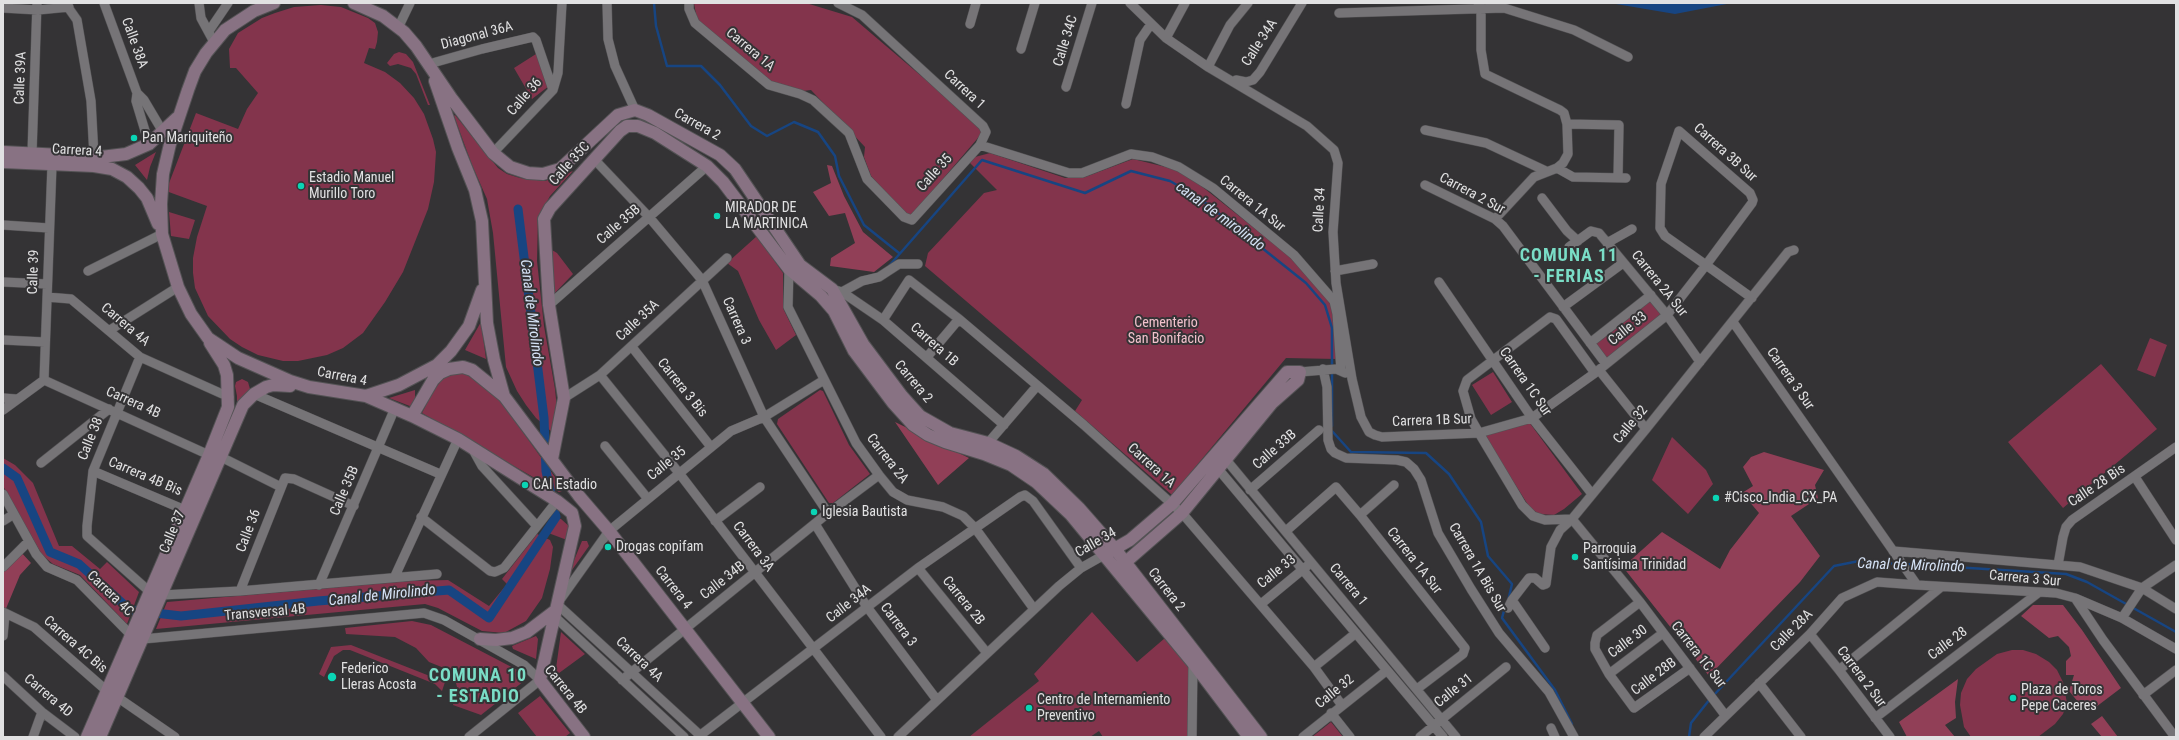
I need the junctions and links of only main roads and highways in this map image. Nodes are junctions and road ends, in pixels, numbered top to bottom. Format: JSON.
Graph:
{"nodes":[{"id":1,"x":274,"y":3,"type":"edge"},
{"id":2,"x":354,"y":3,"type":"edge"},
{"id":3,"x":430,"y":67,"type":"junction"},
{"id":4,"x":635,"y":110,"type":"joint"},
{"id":5,"x":180,"y":114,"type":"junction"},
{"id":6,"x":620,"y":131,"type":"joint"},
{"id":7,"x":3,"y":152,"type":"edge"},
{"id":8,"x":3,"y":162,"type":"edge"},
{"id":9,"x":543,"y":174,"type":"joint"},
{"id":10,"x":162,"y":234,"type":"junction"},
{"id":11,"x":485,"y":272,"type":"junction"},
{"id":12,"x":208,"y":338,"type":"junction"},
{"id":13,"x":1300,"y":372,"type":"road end"},
{"id":14,"x":309,"y":387,"type":"junction"},
{"id":15,"x":366,"y":396,"type":"junction"},
{"id":16,"x":504,"y":396,"type":"junction"},
{"id":17,"x":412,"y":416,"type":"junction"},
{"id":18,"x":550,"y":455,"type":"junction"},
{"id":19,"x":215,"y":456,"type":"junction"},
{"id":20,"x":1218,"y":460,"type":"junction"},
{"id":21,"x":579,"y":496,"type":"junction"},
{"id":22,"x":568,"y":508,"type":"junction"},
{"id":23,"x":1110,"y":552,"type":"junction"},
{"id":24,"x":1121,"y":566,"type":"junction"},
{"id":25,"x":556,"y":610,"type":"junction"},
{"id":26,"x":139,"y":632,"type":"junction"},
{"id":27,"x":480,"y":639,"type":"road end"},
{"id":28,"x":540,"y":680,"type":"joint"},
{"id":29,"x":112,"y":694,"type":"junction"},
{"id":30,"x":87,"y":737,"type":"edge"},
{"id":31,"x":100,"y":737,"type":"edge"},
{"id":32,"x":584,"y":737,"type":"edge"},
{"id":33,"x":769,"y":737,"type":"edge"},
{"id":34,"x":1249,"y":737,"type":"edge"},
{"id":35,"x":1261,"y":737,"type":"edge"}],
"edges":[{"from":1,"to":5,"type":"main road","name":"Carrera 4"},
{"from":2,"to":3,"type":"main road","name":"Carrera 4"},
{"from":3,"to":9,"type":"main road","name":"Carrera 4"},
{"from":3,"to":11,"type":"main road","name":"Carrera 4"},
{"from":4,"to":9,"type":"main road","name":"Calle 35C"},
{"from":4,"to":23,"type":"main road","name":"Carrera 2"},
{"from":5,"to":7,"type":"main road","name":"Carrera 4"},
{"from":5,"to":10,"type":"main road","name":"Carrera 4"},
{"from":6,"to":18,"type":"main road","name":"Calle 35C"},
{"from":6,"to":23,"type":"main road","name":"Carrera 2"},
{"from":8,"to":10,"type":"main road","name":"Carrera 4"},
{"from":10,"to":12,"type":"main road","name":"Carrera 4"},
{"from":11,"to":15,"type":"main road"},
{"from":11,"to":16,"type":"main road","name":"Carrera 4"},
{"from":12,"to":14,"type":"main road","name":"Carrera 4"},
{"from":12,"to":19,"type":"main road","name":"Calle 37"},
{"from":13,"to":20,"type":"main road","name":"Calle 34"},
{"from":14,"to":15,"type":"main road","name":"Carrera 4"},
{"from":14,"to":19,"type":"main road","name":"Calle 37"},
{"from":15,"to":17,"type":"main road","name":"Carrera 4"},
{"from":16,"to":17,"type":"main road"},
{"from":16,"to":18,"type":"main road","name":"Carrera 4"},
{"from":17,"to":22,"type":"main road","name":"Carrera 4"},
{"from":18,"to":21,"type":"main road","name":"Carrera 4"},
{"from":19,"to":26,"type":"main road","name":"Calle 37"},
{"from":19,"to":26,"type":"main road","name":"Calle 37"},
{"from":20,"to":23,"type":"main road","name":"Calle 34"},
{"from":20,"to":24,"type":"main road","name":"Calle 34"},
{"from":21,"to":22,"type":"main road"},
{"from":21,"to":33,"type":"main road","name":"Carrera 4"},
{"from":22,"to":25,"type":"main road","name":"Calle 35"},
{"from":23,"to":24,"type":"main road","name":"Carrera 2"},
{"from":24,"to":34,"type":"main road","name":"Carrera 2"},
{"from":24,"to":35,"type":"main road","name":"Carrera 2"},
{"from":25,"to":27,"type":"main road"},
{"from":25,"to":28,"type":"main road","name":"Calle 35"},
{"from":26,"to":29,"type":"main road","name":"Calle 37"},
{"from":28,"to":32,"type":"main road","name":"Carrera 4B"},
{"from":29,"to":30,"type":"main road","name":"Calle 37"},
{"from":29,"to":31,"type":"main road","name":"Calle 37"}]}
